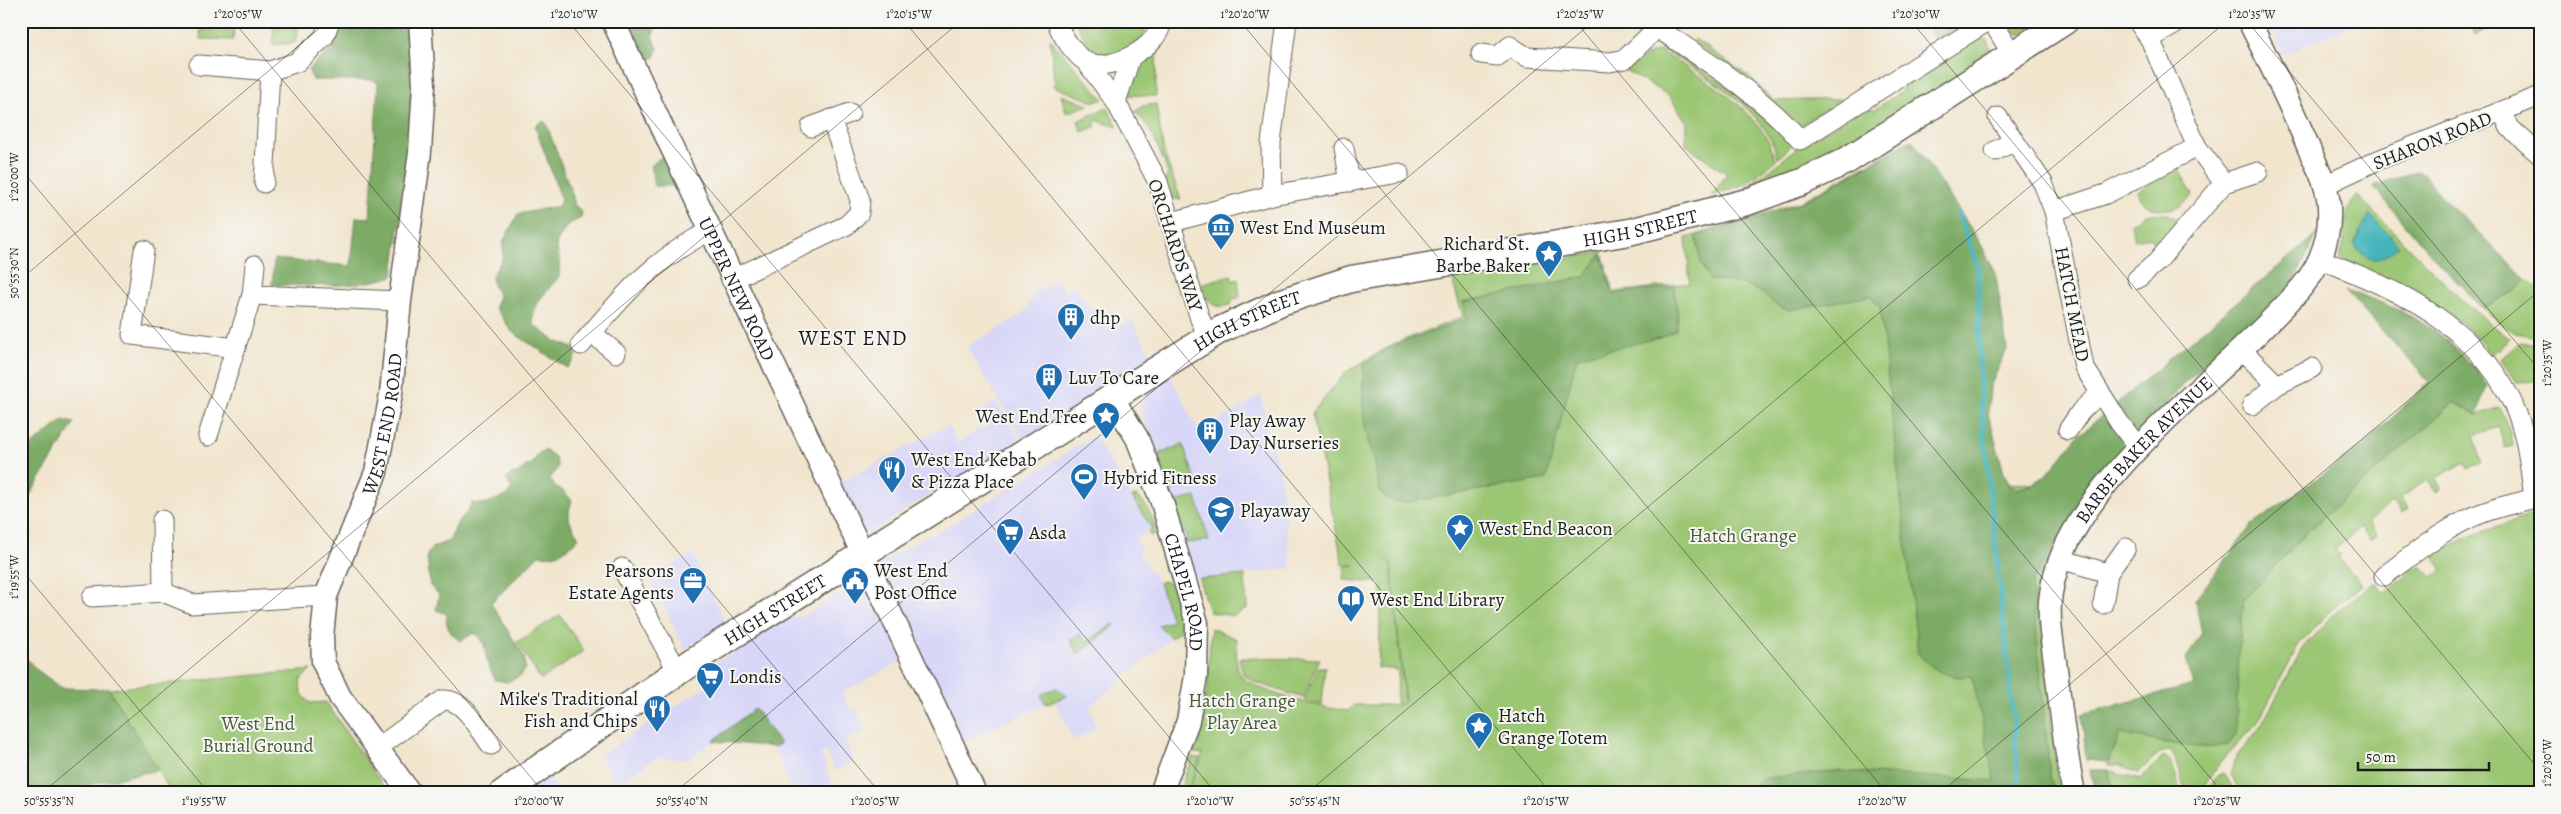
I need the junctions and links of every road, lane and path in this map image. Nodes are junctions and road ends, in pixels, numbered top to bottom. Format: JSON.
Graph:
{"nodes":[{"id":1,"x":330,"y":21,"type":"edge"},
{"id":2,"x":420,"y":21,"type":"edge"},
{"id":3,"x":613,"y":21,"type":"edge"},
{"id":4,"x":1057,"y":21,"type":"edge"},
{"id":5,"x":1162,"y":21,"type":"edge"},
{"id":6,"x":1287,"y":21,"type":"edge"},
{"id":7,"x":1990,"y":21,"type":"edge"},
{"id":8,"x":2065,"y":21,"type":"edge"},
{"id":9,"x":2181,"y":21,"type":"edge"},
{"id":10,"x":2249,"y":21,"type":"edge"},
{"id":11,"x":1652,"y":25,"type":"edge"},
{"id":12,"x":1481,"y":54,"type":"dead end"},
{"id":13,"x":2012,"y":54,"type":"junction"},
{"id":14,"x":1131,"y":56,"type":"junction"},
{"id":15,"x":1087,"y":63,"type":"junction"},
{"id":16,"x":199,"y":65,"type":"dead end"},
{"id":17,"x":270,"y":71,"type":"junction"},
{"id":18,"x":2540,"y":96,"type":"edge"},
{"id":19,"x":1116,"y":102,"type":"junction"},
{"id":20,"x":2502,"y":112,"type":"junction"},
{"id":21,"x":850,"y":113,"type":"dead end"},
{"id":22,"x":1998,"y":117,"type":"dead end"},
{"id":23,"x":831,"y":119,"type":"junction"},
{"id":24,"x":811,"y":127,"type":"dead end"},
{"id":25,"x":2014,"y":141,"type":"junction"},
{"id":26,"x":2197,"y":147,"type":"junction"},
{"id":27,"x":1344,"y":148,"type":"dead end"},
{"id":28,"x":1995,"y":151,"type":"dead end"},
{"id":29,"x":2540,"y":155,"type":"edge"},
{"id":30,"x":2258,"y":172,"type":"dead end"},
{"id":31,"x":1399,"y":173,"type":"dead end"},
{"id":32,"x":1350,"y":182,"type":"junction"},
{"id":33,"x":264,"y":183,"type":"dead end"},
{"id":34,"x":2224,"y":184,"type":"junction"},
{"id":35,"x":2325,"y":185,"type":"junction"},
{"id":36,"x":1272,"y":195,"type":"junction"},
{"id":37,"x":2054,"y":211,"type":"junction"},
{"id":38,"x":1172,"y":222,"type":"junction"},
{"id":39,"x":709,"y":231,"type":"junction"},
{"id":40,"x":144,"y":250,"type":"dead end"},
{"id":41,"x":2320,"y":259,"type":"junction"},
{"id":42,"x":255,"y":265,"type":"dead end"},
{"id":43,"x":2137,"y":279,"type":"dead end"},
{"id":44,"x":731,"y":280,"type":"junction"},
{"id":45,"x":252,"y":295,"type":"junction"},
{"id":46,"x":400,"y":301,"type":"junction"},
{"id":47,"x":1208,"y":336,"type":"junction"},
{"id":48,"x":236,"y":348,"type":"junction"},
{"id":49,"x":2242,"y":350,"type":"junction"},
{"id":50,"x":616,"y":353,"type":"dead end"},
{"id":51,"x":2312,"y":368,"type":"dead end"},
{"id":52,"x":2277,"y":385,"type":"junction"},
{"id":53,"x":2100,"y":393,"type":"junction"},
{"id":54,"x":1112,"y":398,"type":"junction"},
{"id":55,"x":2252,"y":405,"type":"dead end"},
{"id":56,"x":2068,"y":430,"type":"dead end"},
{"id":57,"x":208,"y":436,"type":"dead end"},
{"id":58,"x":2138,"y":447,"type":"junction"},
{"id":59,"x":2537,"y":499,"type":"edge"},
{"id":60,"x":162,"y":520,"type":"dead end"},
{"id":61,"x":2126,"y":548,"type":"dead end"},
{"id":62,"x":863,"y":554,"type":"junction"},
{"id":63,"x":2060,"y":559,"type":"junction"},
{"id":64,"x":622,"y":568,"type":"dead end"},
{"id":65,"x":2108,"y":573,"type":"junction"},
{"id":66,"x":2384,"y":576,"type":"dead end"},
{"id":67,"x":163,"y":592,"type":"junction"},
{"id":68,"x":326,"y":596,"type":"junction"},
{"id":69,"x":92,"y":597,"type":"dead end"},
{"id":70,"x":2103,"y":604,"type":"dead end"},
{"id":71,"x":678,"y":672,"type":"junction"},
{"id":72,"x":491,"y":745,"type":"dead end"},
{"id":73,"x":379,"y":748,"type":"junction"},
{"id":74,"x":410,"y":793,"type":"edge"},
{"id":75,"x":503,"y":793,"type":"edge"},
{"id":76,"x":974,"y":793,"type":"edge"},
{"id":77,"x":1161,"y":793,"type":"edge"},
{"id":78,"x":2074,"y":793,"type":"edge"}],
"edges":[{"from":1,"to":17,"type":"street"},
{"from":2,"to":46,"type":"street","name":"WEST END ROAD"},
{"from":3,"to":39,"type":"street","name":"UPPER NEW ROAD"},
{"from":4,"to":15,"type":"street","name":"ORCHARDS WAY"},
{"from":5,"to":14,"type":"street"},
{"from":6,"to":36,"type":"street"},
{"from":7,"to":11,"type":"street"},
{"from":7,"to":13,"type":"street"},
{"from":8,"to":13,"type":"main road","name":"HIGH STREET"},
{"from":9,"to":26,"type":"street"},
{"from":10,"to":35,"type":"street","name":"BARBE BAKER AVENUE"},
{"from":11,"to":12,"type":"street"},
{"from":13,"to":47,"type":"main road","name":"HIGH STREET"},
{"from":14,"to":15,"type":"street"},
{"from":14,"to":19,"type":"street"},
{"from":15,"to":19,"type":"street","name":"ORCHARDS WAY"},
{"from":16,"to":17,"type":"street"},
{"from":17,"to":33,"type":"street"},
{"from":18,"to":20,"type":"street","name":"SHARON ROAD"},
{"from":19,"to":38,"type":"street","name":"ORCHARDS WAY"},
{"from":20,"to":29,"type":"street"},
{"from":20,"to":35,"type":"street","name":"SHARON ROAD"},
{"from":21,"to":23,"type":"street"},
{"from":22,"to":25,"type":"street","name":"HATCH MEAD"},
{"from":23,"to":24,"type":"street"},
{"from":23,"to":44,"type":"street"},
{"from":25,"to":28,"type":"street"},
{"from":25,"to":37,"type":"street","name":"HATCH MEAD"},
{"from":26,"to":34,"type":"street"},
{"from":26,"to":37,"type":"street"},
{"from":27,"to":32,"type":"street"},
{"from":30,"to":34,"type":"street"},
{"from":31,"to":32,"type":"street"},
{"from":32,"to":36,"type":"street"},
{"from":34,"to":43,"type":"street"},
{"from":35,"to":41,"type":"street","name":"BARBE BAKER AVENUE"},
{"from":36,"to":38,"type":"street"},
{"from":37,"to":53,"type":"street","name":"HATCH MEAD"},
{"from":38,"to":47,"type":"street","name":"ORCHARDS WAY"},
{"from":39,"to":44,"type":"street","name":"UPPER NEW ROAD"},
{"from":39,"to":50,"type":"street"},
{"from":40,"to":48,"type":"street"},
{"from":41,"to":49,"type":"street","name":"BARBE BAKER AVENUE"},
{"from":41,"to":59,"type":"street"},
{"from":42,"to":45,"type":"street"},
{"from":44,"to":62,"type":"street","name":"UPPER NEW ROAD"},
{"from":45,"to":46,"type":"street"},
{"from":45,"to":48,"type":"street"},
{"from":46,"to":68,"type":"street","name":"WEST END ROAD"},
{"from":47,"to":54,"type":"main road","name":"HIGH STREET"},
{"from":48,"to":57,"type":"street"},
{"from":49,"to":52,"type":"street"},
{"from":49,"to":58,"type":"street","name":"BARBE BAKER AVENUE"},
{"from":51,"to":52,"type":"street"},
{"from":52,"to":55,"type":"street"},
{"from":53,"to":56,"type":"street"},
{"from":53,"to":58,"type":"street","name":"HATCH MEAD"},
{"from":54,"to":62,"type":"main road","name":"HIGH STREET"},
{"from":54,"to":77,"type":"street","name":"CHAPEL ROAD"},
{"from":58,"to":63,"type":"street","name":"BARBE BAKER AVENUE"},
{"from":59,"to":66,"type":"street"},
{"from":60,"to":67,"type":"street"},
{"from":61,"to":65,"type":"street"},
{"from":62,"to":71,"type":"main road","name":"HIGH STREET"},
{"from":62,"to":76,"type":"street","name":"UPPER NEW ROAD"},
{"from":63,"to":65,"type":"street"},
{"from":63,"to":78,"type":"street","name":"BARBE BAKER AVENUE"},
{"from":64,"to":71,"type":"street"},
{"from":65,"to":70,"type":"street"},
{"from":67,"to":68,"type":"street"},
{"from":67,"to":69,"type":"street"},
{"from":68,"to":73,"type":"street","name":"WEST END ROAD"},
{"from":71,"to":75,"type":"main road","name":"HIGH STREET"},
{"from":72,"to":73,"type":"street"},
{"from":73,"to":74,"type":"street","name":"WEST END ROAD"}]}
